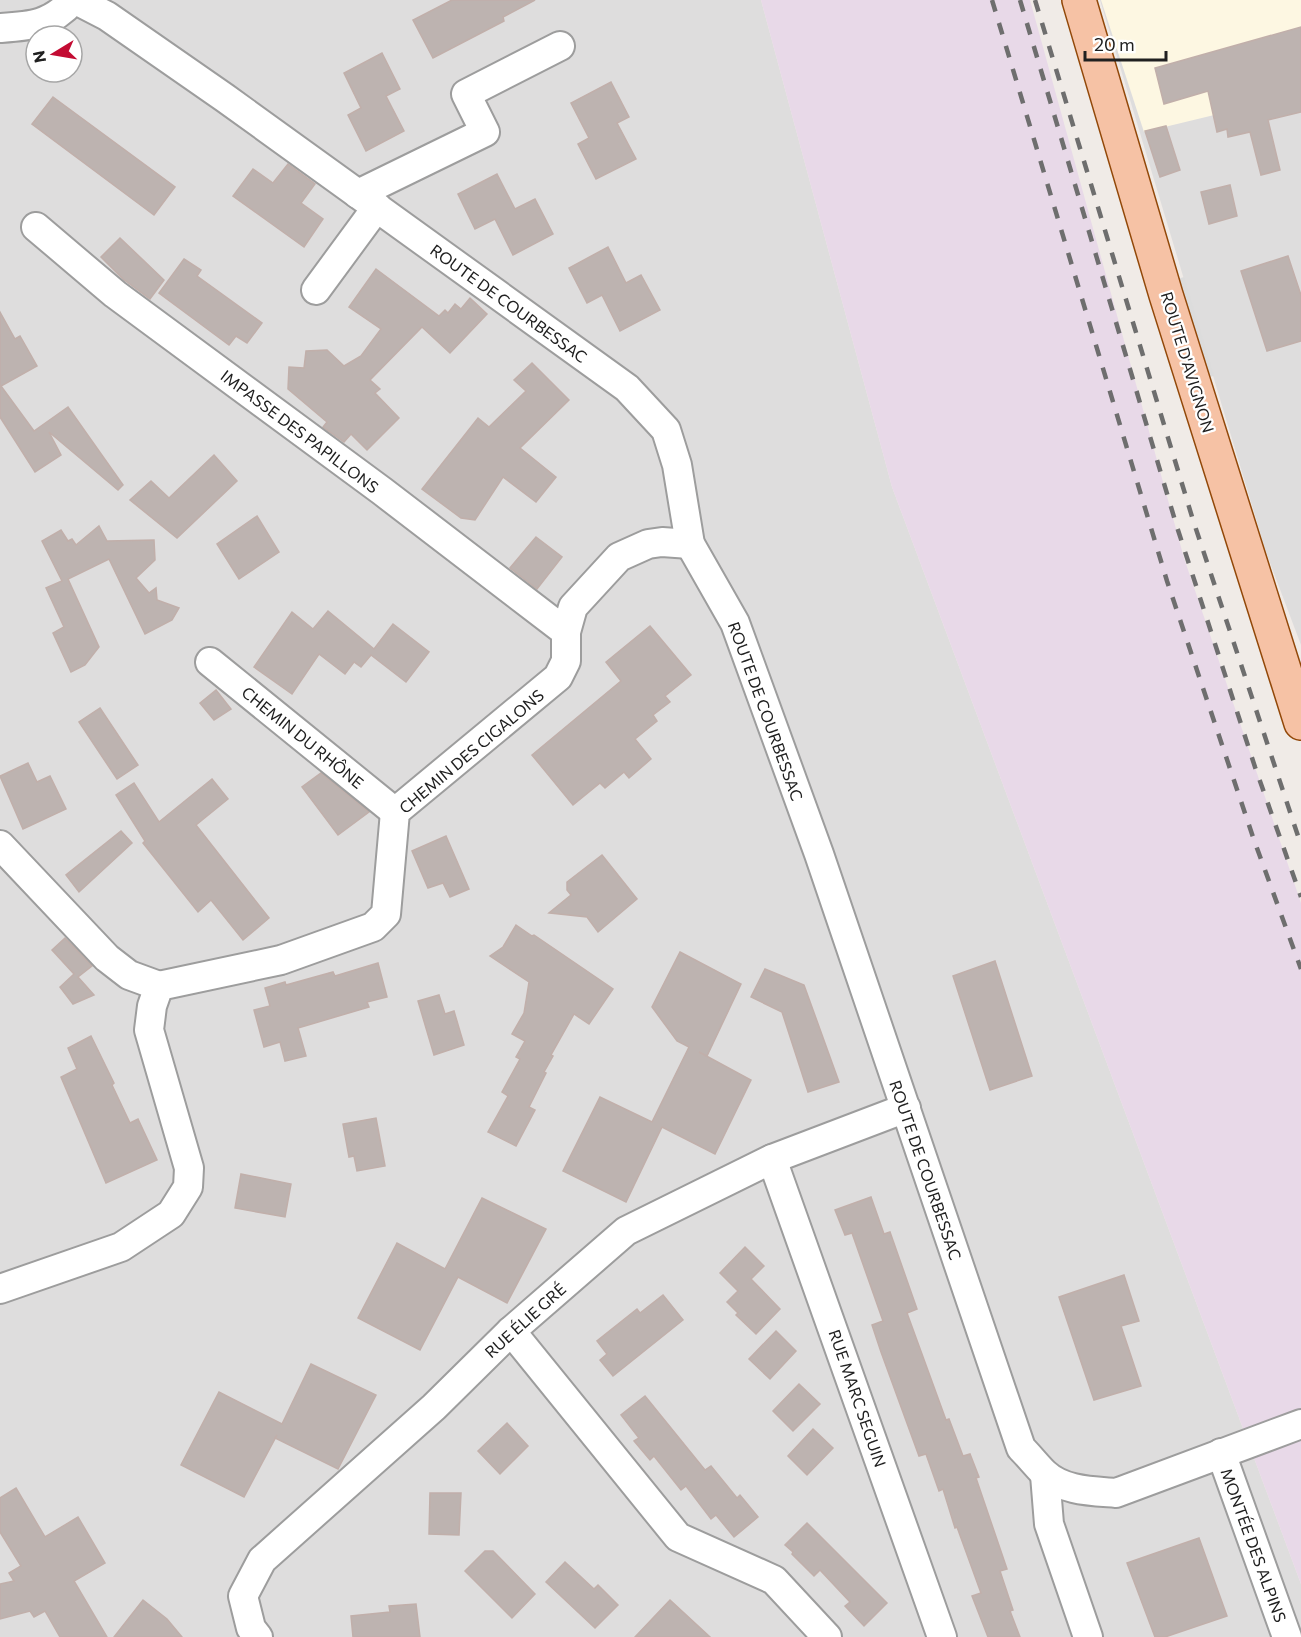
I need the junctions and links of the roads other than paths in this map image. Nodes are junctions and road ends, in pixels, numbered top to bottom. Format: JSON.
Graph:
{"nodes":[{"id":1,"x":75,"y":0,"type":"edge"},
{"id":2,"x":1079,"y":0,"type":"edge"},
{"id":3,"x":0,"y":28,"type":"edge"},
{"id":4,"x":561,"y":46,"type":"dead end"},
{"id":5,"x":368,"y":200,"type":"junction"},
{"id":6,"x":36,"y":227,"type":"dead end"},
{"id":7,"x":316,"y":290,"type":"dead end"},
{"id":8,"x":690,"y":544,"type":"junction"},
{"id":9,"x":566,"y":632,"type":"junction"},
{"id":10,"x":210,"y":662,"type":"dead end"},
{"id":11,"x":1301,"y":723,"type":"edge"},
{"id":12,"x":395,"y":812,"type":"junction"},
{"id":13,"x":0,"y":845,"type":"edge"},
{"id":14,"x":159,"y":986,"type":"junction"},
{"id":15,"x":906,"y":1108,"type":"junction"},
{"id":16,"x":772,"y":1159,"type":"junction"},
{"id":17,"x":0,"y":1289,"type":"edge"},
{"id":18,"x":511,"y":1331,"type":"junction"},
{"id":19,"x":1301,"y":1424,"type":"edge"},
{"id":20,"x":1221,"y":1453,"type":"junction"},
{"id":21,"x":1045,"y":1475,"type":"junction"},
{"id":22,"x":258,"y":1637,"type":"edge"},
{"id":23,"x":827,"y":1637,"type":"edge"},
{"id":24,"x":942,"y":1637,"type":"edge"},
{"id":25,"x":1088,"y":1637,"type":"edge"},
{"id":26,"x":1287,"y":1637,"type":"edge"}],
"edges":[{"from":1,"to":3,"type":"street"},
{"from":1,"to":5,"type":"street","name":"ROUTE DE COURBESSAC"},
{"from":2,"to":11,"type":"main road","name":"ROUTE D'AVIGNON"},
{"from":4,"to":5,"type":"street"},
{"from":5,"to":7,"type":"street"},
{"from":5,"to":8,"type":"street","name":"ROUTE DE COURBESSAC"},
{"from":6,"to":9,"type":"street","name":"IMPASSE DES PAPILLONS"},
{"from":8,"to":9,"type":"street","name":"CHEMIN DES CIGALONS"},
{"from":8,"to":15,"type":"street","name":"ROUTE DE COURBESSAC"},
{"from":9,"to":12,"type":"street","name":"CHEMIN DES CIGALONS"},
{"from":10,"to":12,"type":"street","name":"CHEMIN DU RHÔNE"},
{"from":12,"to":14,"type":"street","name":"CHEMIN DES CIGALONS"},
{"from":13,"to":14,"type":"street"},
{"from":14,"to":17,"type":"street"},
{"from":15,"to":16,"type":"street","name":"RUE ÉLIE GRÉ"},
{"from":15,"to":21,"type":"street","name":"ROUTE DE COURBESSAC"},
{"from":16,"to":18,"type":"street","name":"RUE ÉLIE GRÉ"},
{"from":16,"to":24,"type":"street","name":"RUE MARC SEGUIN"},
{"from":18,"to":22,"type":"street","name":"RUE ÉLIE GRÉ"},
{"from":18,"to":23,"type":"street"},
{"from":19,"to":20,"type":"street"},
{"from":20,"to":21,"type":"street"},
{"from":20,"to":26,"type":"street","name":"MONTÉE DES ALPINS"},
{"from":21,"to":25,"type":"street"}]}
